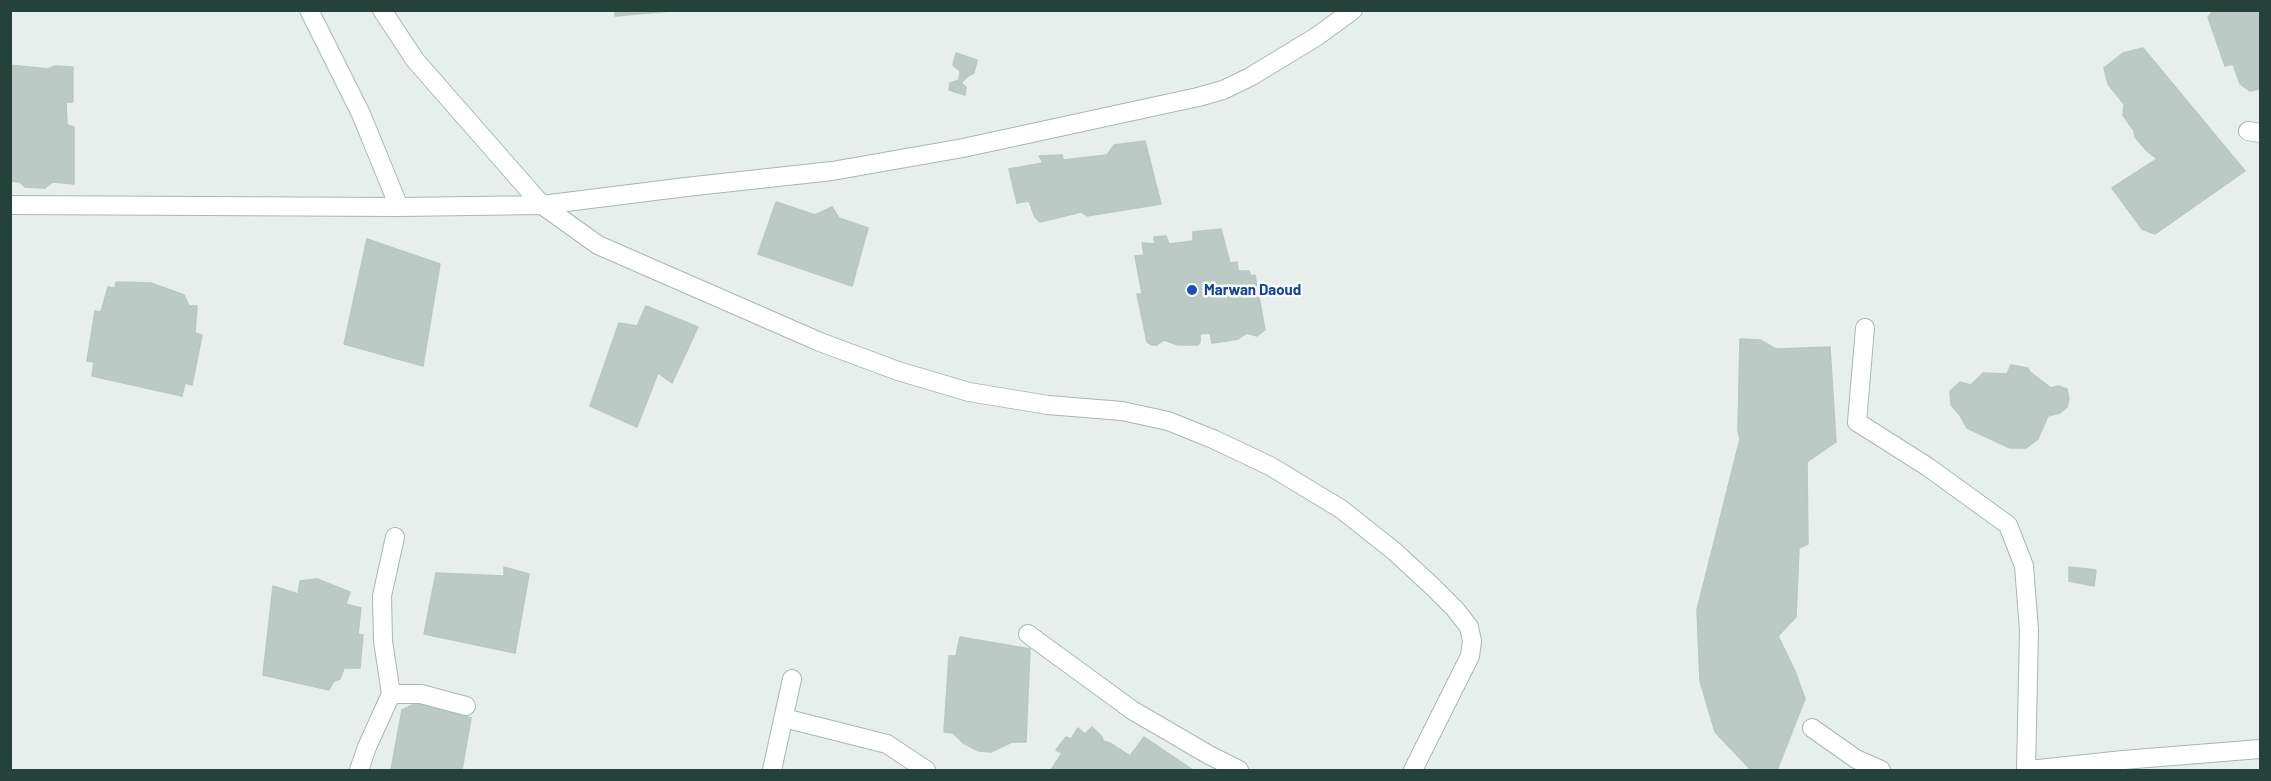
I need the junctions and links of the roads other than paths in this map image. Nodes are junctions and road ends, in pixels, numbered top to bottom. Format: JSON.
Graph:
{"nodes":[{"id":1,"x":309,"y":10,"type":"edge"},
{"id":2,"x":382,"y":10,"type":"edge"},
{"id":3,"x":1353,"y":10,"type":"edge"},
{"id":4,"x":10,"y":205,"type":"edge"},
{"id":5,"x":542,"y":205,"type":"junction"},
{"id":6,"x":399,"y":207,"type":"junction"},
{"id":7,"x":1864,"y":328,"type":"dead end"},
{"id":8,"x":395,"y":537,"type":"dead end"},
{"id":9,"x":1028,"y":634,"type":"dead end"},
{"id":10,"x":792,"y":679,"type":"dead end"},
{"id":11,"x":391,"y":694,"type":"junction"},
{"id":12,"x":466,"y":706,"type":"dead end"},
{"id":13,"x":784,"y":718,"type":"junction"},
{"id":14,"x":1812,"y":728,"type":"dead end"},
{"id":15,"x":2260,"y":748,"type":"edge"},
{"id":16,"x":359,"y":771,"type":"edge"},
{"id":17,"x":772,"y":771,"type":"edge"},
{"id":18,"x":926,"y":771,"type":"edge"},
{"id":19,"x":1239,"y":771,"type":"edge"},
{"id":20,"x":1413,"y":771,"type":"edge"},
{"id":21,"x":1881,"y":771,"type":"edge"},
{"id":22,"x":2027,"y":771,"type":"edge"}],
"edges":[{"from":1,"to":6,"type":"street"},
{"from":2,"to":5,"type":"street"},
{"from":3,"to":5,"type":"street"},
{"from":4,"to":6,"type":"street"},
{"from":5,"to":6,"type":"street"},
{"from":5,"to":20,"type":"street"},
{"from":7,"to":22,"type":"street"},
{"from":8,"to":11,"type":"street"},
{"from":9,"to":19,"type":"street"},
{"from":10,"to":13,"type":"street"},
{"from":11,"to":12,"type":"street"},
{"from":11,"to":16,"type":"street"},
{"from":13,"to":17,"type":"street"},
{"from":13,"to":18,"type":"street"},
{"from":14,"to":21,"type":"street"},
{"from":15,"to":22,"type":"street"}]}
